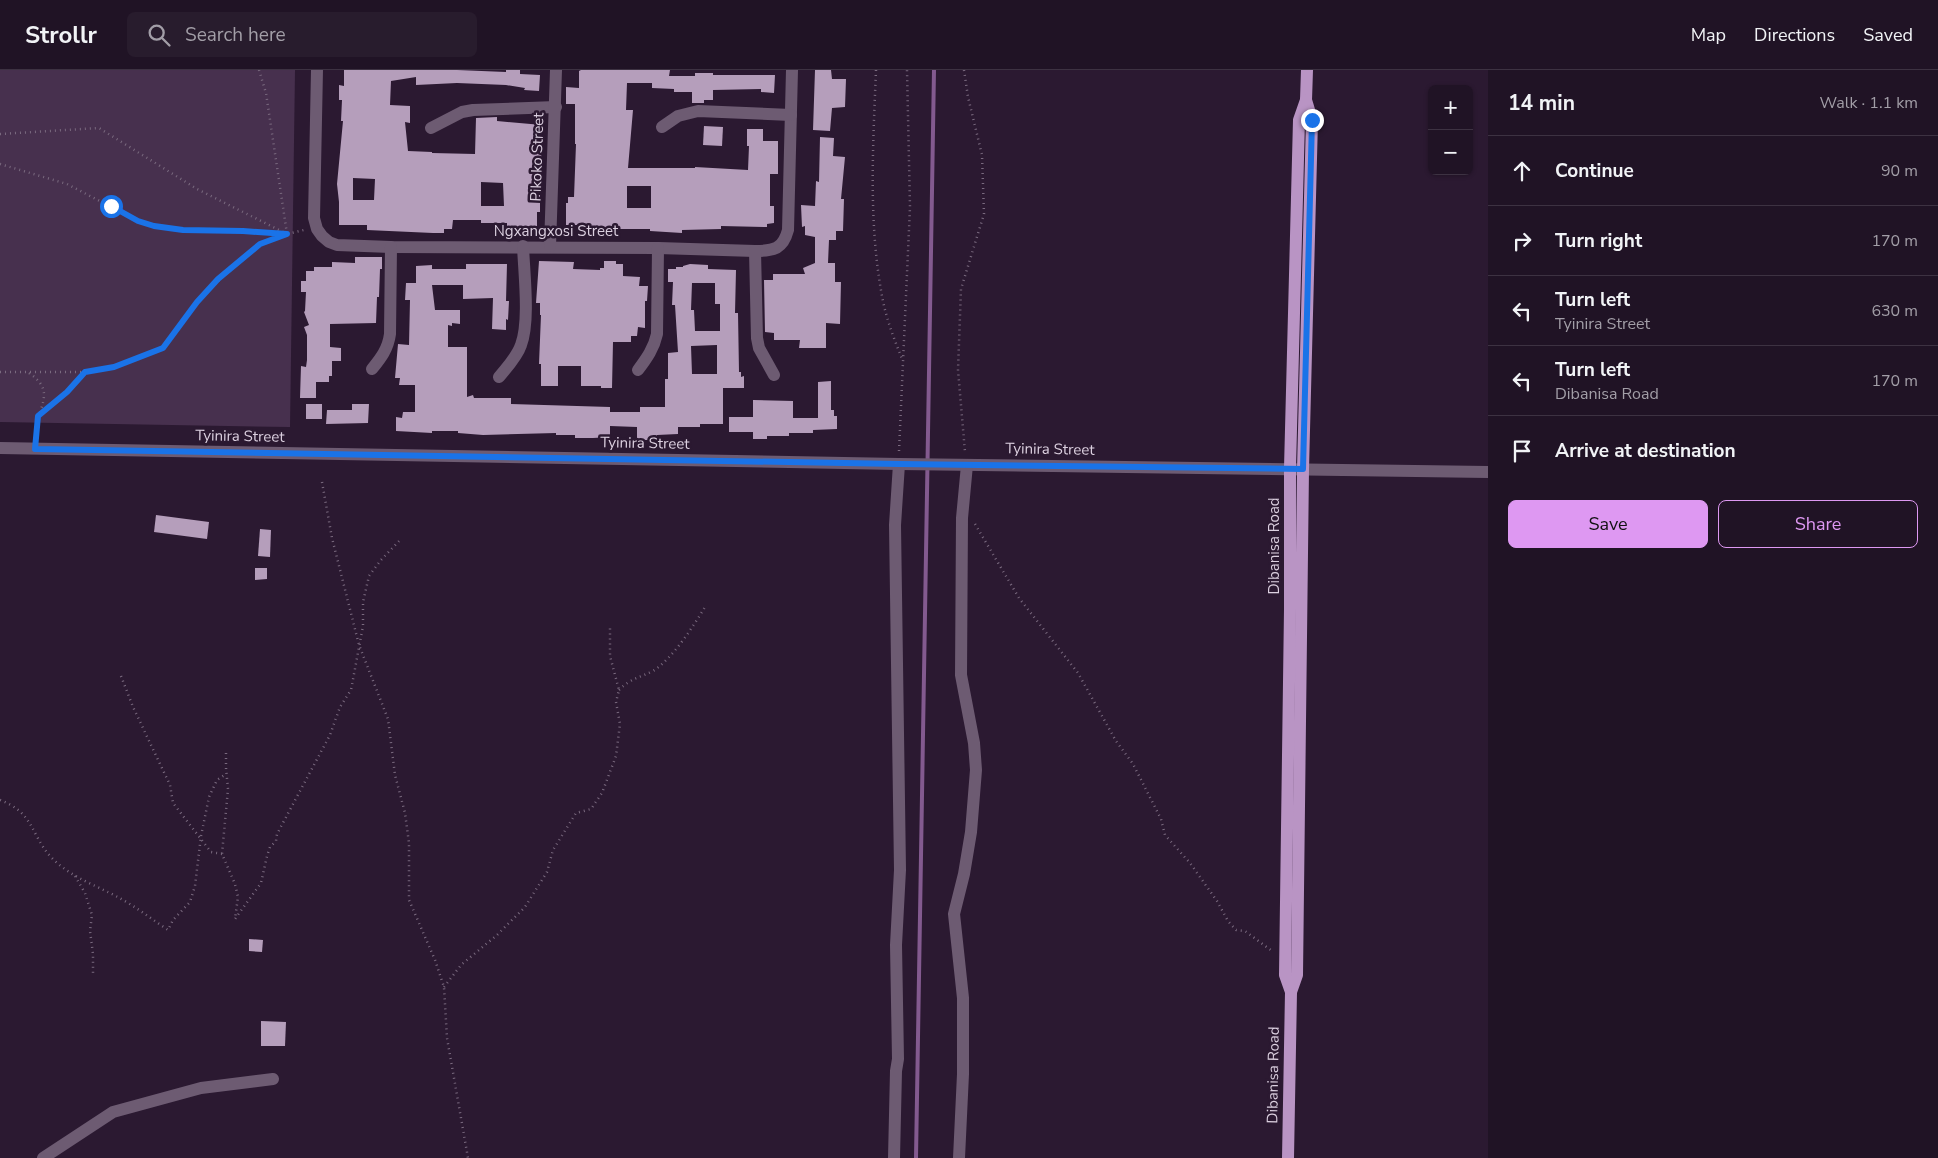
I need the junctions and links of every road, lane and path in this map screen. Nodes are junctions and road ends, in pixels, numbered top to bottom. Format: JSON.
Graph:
{"nodes":[{"id":1,"x":259,"y":70,"type":"edge"},
{"id":2,"x":317,"y":70,"type":"edge"},
{"id":3,"x":556,"y":70,"type":"edge"},
{"id":4,"x":792,"y":70,"type":"edge"},
{"id":5,"x":876,"y":70,"type":"edge"},
{"id":6,"x":907,"y":70,"type":"edge"},
{"id":7,"x":964,"y":70,"type":"edge"},
{"id":8,"x":1307,"y":70,"type":"edge"},
{"id":9,"x":556,"y":107,"type":"junction"},
{"id":10,"x":791,"y":115,"type":"junction"},
{"id":11,"x":662,"y":127,"type":"dead end"},
{"id":12,"x":431,"y":128,"type":"dead end"},
{"id":13,"x":0,"y":134,"type":"edge"},
{"id":14,"x":0,"y":164,"type":"edge"},
{"id":15,"x":317,"y":229,"type":"junction"},
{"id":16,"x":287,"y":234,"type":"junction"},
{"id":17,"x":522,"y":246,"type":"junction"},
{"id":18,"x":550,"y":246,"type":"junction"},
{"id":19,"x":391,"y":247,"type":"junction"},
{"id":20,"x":658,"y":248,"type":"junction"},
{"id":21,"x":756,"y":251,"type":"junction"},
{"id":22,"x":903,"y":363,"type":"junction"},
{"id":23,"x":372,"y":369,"type":"dead end"},
{"id":24,"x":638,"y":370,"type":"dead end"},
{"id":25,"x":0,"y":372,"type":"edge"},
{"id":26,"x":27,"y":372,"type":"junction"},
{"id":27,"x":85,"y":372,"type":"junction"},
{"id":28,"x":774,"y":375,"type":"dead end"},
{"id":29,"x":499,"y":377,"type":"dead end"},
{"id":30,"x":38,"y":416,"type":"junction"},
{"id":31,"x":0,"y":448,"type":"edge"},
{"id":32,"x":35,"y":449,"type":"junction"},
{"id":33,"x":899,"y":464,"type":"junction"},
{"id":34,"x":966,"y":464,"type":"junction"},
{"id":35,"x":1296,"y":469,"type":"junction"},
{"id":36,"x":1488,"y":472,"type":"edge"},
{"id":37,"x":322,"y":482,"type":"dead end"},
{"id":38,"x":963,"y":503,"type":"junction"},
{"id":39,"x":401,"y":539,"type":"dead end"},
{"id":40,"x":705,"y":607,"type":"dead end"},
{"id":41,"x":610,"y":628,"type":"dead end"},
{"id":42,"x":359,"y":645,"type":"junction"},
{"id":43,"x":121,"y":676,"type":"dead end"},
{"id":44,"x":619,"y":690,"type":"junction"},
{"id":45,"x":226,"y":753,"type":"dead end"},
{"id":46,"x":226,"y":774,"type":"junction"},
{"id":47,"x":0,"y":800,"type":"edge"},
{"id":48,"x":201,"y":836,"type":"junction"},
{"id":49,"x":222,"y":854,"type":"junction"},
{"id":50,"x":75,"y":875,"type":"junction"},
{"id":51,"x":1272,"y":951,"type":"dead end"},
{"id":52,"x":93,"y":976,"type":"dead end"},
{"id":53,"x":444,"y":988,"type":"junction"},
{"id":54,"x":273,"y":1079,"type":"dead end"},
{"id":55,"x":43,"y":1158,"type":"edge"},
{"id":56,"x":468,"y":1158,"type":"edge"},
{"id":57,"x":894,"y":1158,"type":"edge"},
{"id":58,"x":959,"y":1158,"type":"edge"},
{"id":59,"x":1288,"y":1158,"type":"edge"}],
"edges":[{"from":1,"to":16,"type":"path"},
{"from":2,"to":15,"type":"street"},
{"from":3,"to":9,"type":"street","name":"Pikoko Street"},
{"from":4,"to":10,"type":"street","name":"Ngxangxosi Street"},
{"from":5,"to":22,"type":"path"},
{"from":6,"to":22,"type":"path"},
{"from":7,"to":34,"type":"path"},
{"from":8,"to":35,"type":"main road","name":"Dibanisa Road"},
{"from":9,"to":12,"type":"street"},
{"from":9,"to":18,"type":"street","name":"Pikoko Street"},
{"from":10,"to":11,"type":"street"},
{"from":10,"to":21,"type":"street","name":"Ngxangxosi Street"},
{"from":13,"to":16,"type":"path"},
{"from":14,"to":16,"type":"path"},
{"from":15,"to":16,"type":"path"},
{"from":15,"to":19,"type":"street","name":"Ngxangxosi Street"},
{"from":16,"to":27,"type":"path"},
{"from":17,"to":18,"type":"street","name":"Ngxangxosi Street"},
{"from":17,"to":19,"type":"street","name":"Ngxangxosi Street"},
{"from":17,"to":29,"type":"street"},
{"from":18,"to":20,"type":"street","name":"Ngxangxosi Street"},
{"from":19,"to":23,"type":"street"},
{"from":20,"to":21,"type":"street","name":"Ngxangxosi Street"},
{"from":20,"to":24,"type":"street"},
{"from":21,"to":28,"type":"street"},
{"from":22,"to":33,"type":"path"},
{"from":25,"to":26,"type":"path"},
{"from":26,"to":27,"type":"path"},
{"from":26,"to":30,"type":"path"},
{"from":27,"to":30,"type":"path"},
{"from":30,"to":32,"type":"path"},
{"from":31,"to":32,"type":"street","name":"Tyinira Street"},
{"from":32,"to":33,"type":"street","name":"Tyinira Street"},
{"from":33,"to":34,"type":"street","name":"Tyinira Street"},
{"from":33,"to":57,"type":"street"},
{"from":34,"to":35,"type":"street","name":"Tyinira Street"},
{"from":34,"to":38,"type":"street"},
{"from":35,"to":36,"type":"street","name":"Tyinira Street"},
{"from":35,"to":59,"type":"main road","name":"Dibanisa Road"},
{"from":37,"to":42,"type":"path"},
{"from":38,"to":51,"type":"path"},
{"from":38,"to":58,"type":"street"},
{"from":39,"to":42,"type":"path"},
{"from":40,"to":44,"type":"path"},
{"from":41,"to":44,"type":"path"},
{"from":42,"to":49,"type":"path"},
{"from":42,"to":53,"type":"path"},
{"from":43,"to":48,"type":"path"},
{"from":44,"to":53,"type":"path"},
{"from":45,"to":46,"type":"path"},
{"from":46,"to":48,"type":"path"},
{"from":46,"to":49,"type":"path"},
{"from":47,"to":50,"type":"path"},
{"from":48,"to":49,"type":"path"},
{"from":48,"to":50,"type":"path"},
{"from":50,"to":52,"type":"path"},
{"from":53,"to":56,"type":"path"},
{"from":54,"to":55,"type":"street"}]}
